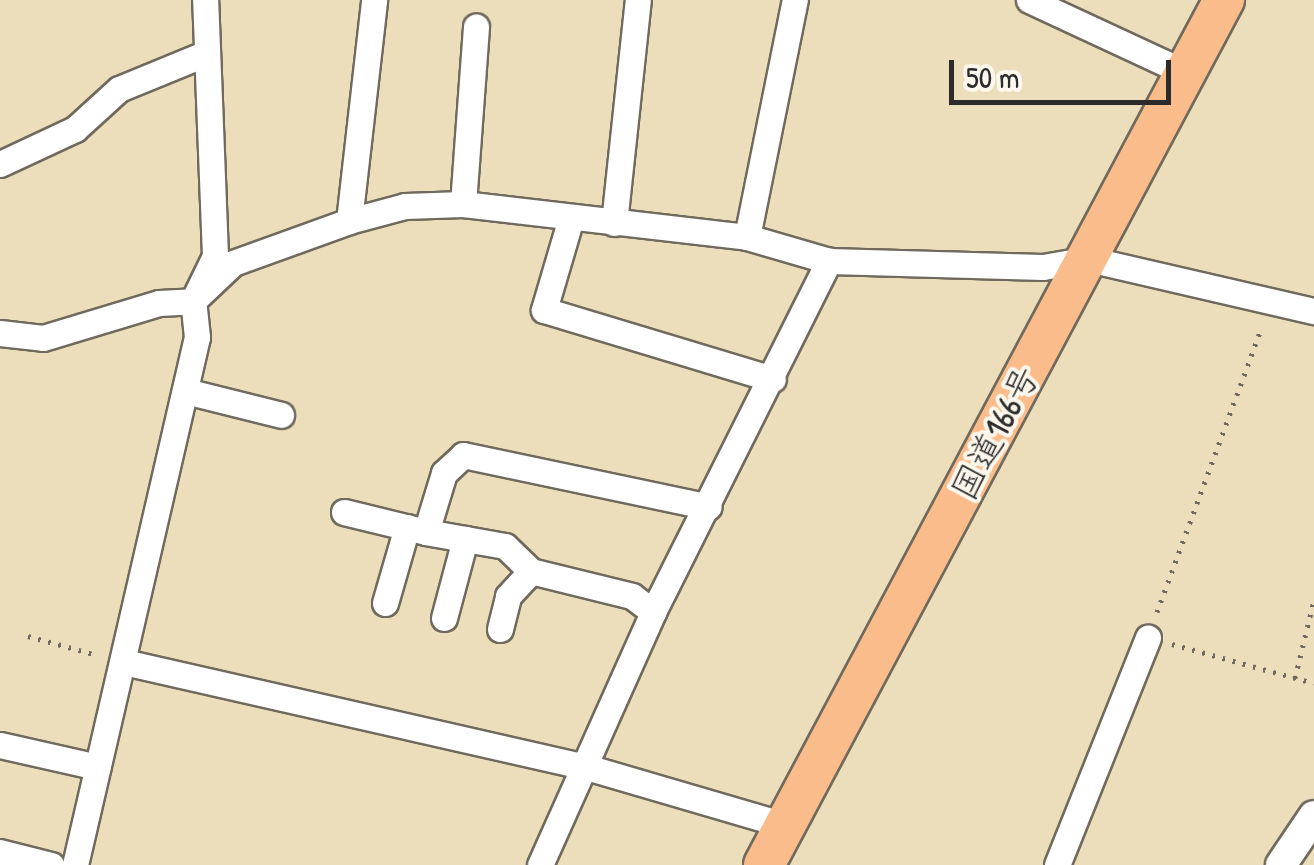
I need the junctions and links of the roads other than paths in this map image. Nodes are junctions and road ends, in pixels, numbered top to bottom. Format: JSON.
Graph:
{"nodes":[{"id":1,"x":205,"y":0,"type":"edge"},
{"id":2,"x":374,"y":0,"type":"edge"},
{"id":3,"x":638,"y":0,"type":"edge"},
{"id":4,"x":796,"y":0,"type":"edge"},
{"id":5,"x":1029,"y":0,"type":"edge"},
{"id":6,"x":1224,"y":0,"type":"edge"},
{"id":7,"x":476,"y":26,"type":"dead end"},
{"id":8,"x":202,"y":55,"type":"junction"},
{"id":9,"x":1186,"y":73,"type":"junction"},
{"id":10,"x":0,"y":164,"type":"edge"},
{"id":11,"x":463,"y":204,"type":"junction"},
{"id":12,"x":572,"y":218,"type":"junction"},
{"id":13,"x":349,"y":221,"type":"junction"},
{"id":14,"x":614,"y":223,"type":"junction"},
{"id":15,"x":747,"y":237,"type":"junction"},
{"id":16,"x":829,"y":260,"type":"junction"},
{"id":17,"x":1088,"y":260,"type":"junction"},
{"id":18,"x":194,"y":300,"type":"junction"},
{"id":19,"x":1314,"y":311,"type":"edge"},
{"id":20,"x":0,"y":333,"type":"edge"},
{"id":21,"x":773,"y":379,"type":"junction"},
{"id":22,"x":184,"y":391,"type":"junction"},
{"id":23,"x":281,"y":415,"type":"dead end"},
{"id":24,"x":709,"y":507,"type":"junction"},
{"id":25,"x":344,"y":512,"type":"dead end"},
{"id":26,"x":416,"y":529,"type":"junction"},
{"id":27,"x":465,"y":538,"type":"junction"},
{"id":28,"x":531,"y":570,"type":"junction"},
{"id":29,"x":385,"y":603,"type":"dead end"},
{"id":30,"x":653,"y":612,"type":"junction"},
{"id":31,"x":444,"y":618,"type":"dead end"},
{"id":32,"x":500,"y":629,"type":"dead end"},
{"id":33,"x":1148,"y":637,"type":"road end"},
{"id":34,"x":124,"y":662,"type":"junction"},
{"id":35,"x":0,"y":745,"type":"edge"},
{"id":36,"x":98,"y":766,"type":"junction"},
{"id":37,"x":584,"y":766,"type":"junction"},
{"id":38,"x":1314,"y":816,"type":"edge"},
{"id":39,"x":785,"y":824,"type":"junction"},
{"id":40,"x":0,"y":852,"type":"edge"},
{"id":41,"x":52,"y":865,"type":"edge"},
{"id":42,"x":75,"y":865,"type":"edge"},
{"id":43,"x":540,"y":865,"type":"edge"},
{"id":44,"x":764,"y":865,"type":"edge"},
{"id":45,"x":1057,"y":865,"type":"edge"},
{"id":46,"x":1281,"y":865,"type":"edge"}],
"edges":[{"from":1,"to":8,"type":"street"},
{"from":2,"to":13,"type":"street"},
{"from":3,"to":14,"type":"street"},
{"from":4,"to":15,"type":"street"},
{"from":5,"to":9,"type":"street"},
{"from":6,"to":9,"type":"highway","name":"国道166号"},
{"from":7,"to":11,"type":"street"},
{"from":8,"to":10,"type":"street"},
{"from":8,"to":18,"type":"street"},
{"from":9,"to":17,"type":"highway","name":"国道166号"},
{"from":11,"to":12,"type":"street"},
{"from":11,"to":13,"type":"street"},
{"from":12,"to":14,"type":"street"},
{"from":12,"to":21,"type":"street"},
{"from":13,"to":18,"type":"street"},
{"from":14,"to":15,"type":"street"},
{"from":15,"to":16,"type":"street"},
{"from":16,"to":17,"type":"street"},
{"from":16,"to":21,"type":"street"},
{"from":17,"to":19,"type":"street"},
{"from":17,"to":39,"type":"highway","name":"国道166号"},
{"from":18,"to":20,"type":"street"},
{"from":18,"to":22,"type":"street"},
{"from":21,"to":24,"type":"street"},
{"from":22,"to":23,"type":"street"},
{"from":22,"to":34,"type":"street"},
{"from":24,"to":26,"type":"street"},
{"from":24,"to":30,"type":"street"},
{"from":25,"to":26,"type":"street"},
{"from":26,"to":27,"type":"street"},
{"from":26,"to":29,"type":"street"},
{"from":27,"to":28,"type":"street"},
{"from":27,"to":31,"type":"street"},
{"from":28,"to":30,"type":"street"},
{"from":28,"to":32,"type":"street"},
{"from":30,"to":37,"type":"street"},
{"from":33,"to":45,"type":"street"},
{"from":34,"to":36,"type":"street"},
{"from":34,"to":37,"type":"street"},
{"from":35,"to":36,"type":"street"},
{"from":36,"to":42,"type":"street"},
{"from":37,"to":39,"type":"street"},
{"from":37,"to":43,"type":"street"},
{"from":38,"to":46,"type":"street"},
{"from":39,"to":44,"type":"highway","name":"国道166号"},
{"from":40,"to":41,"type":"street"}]}
